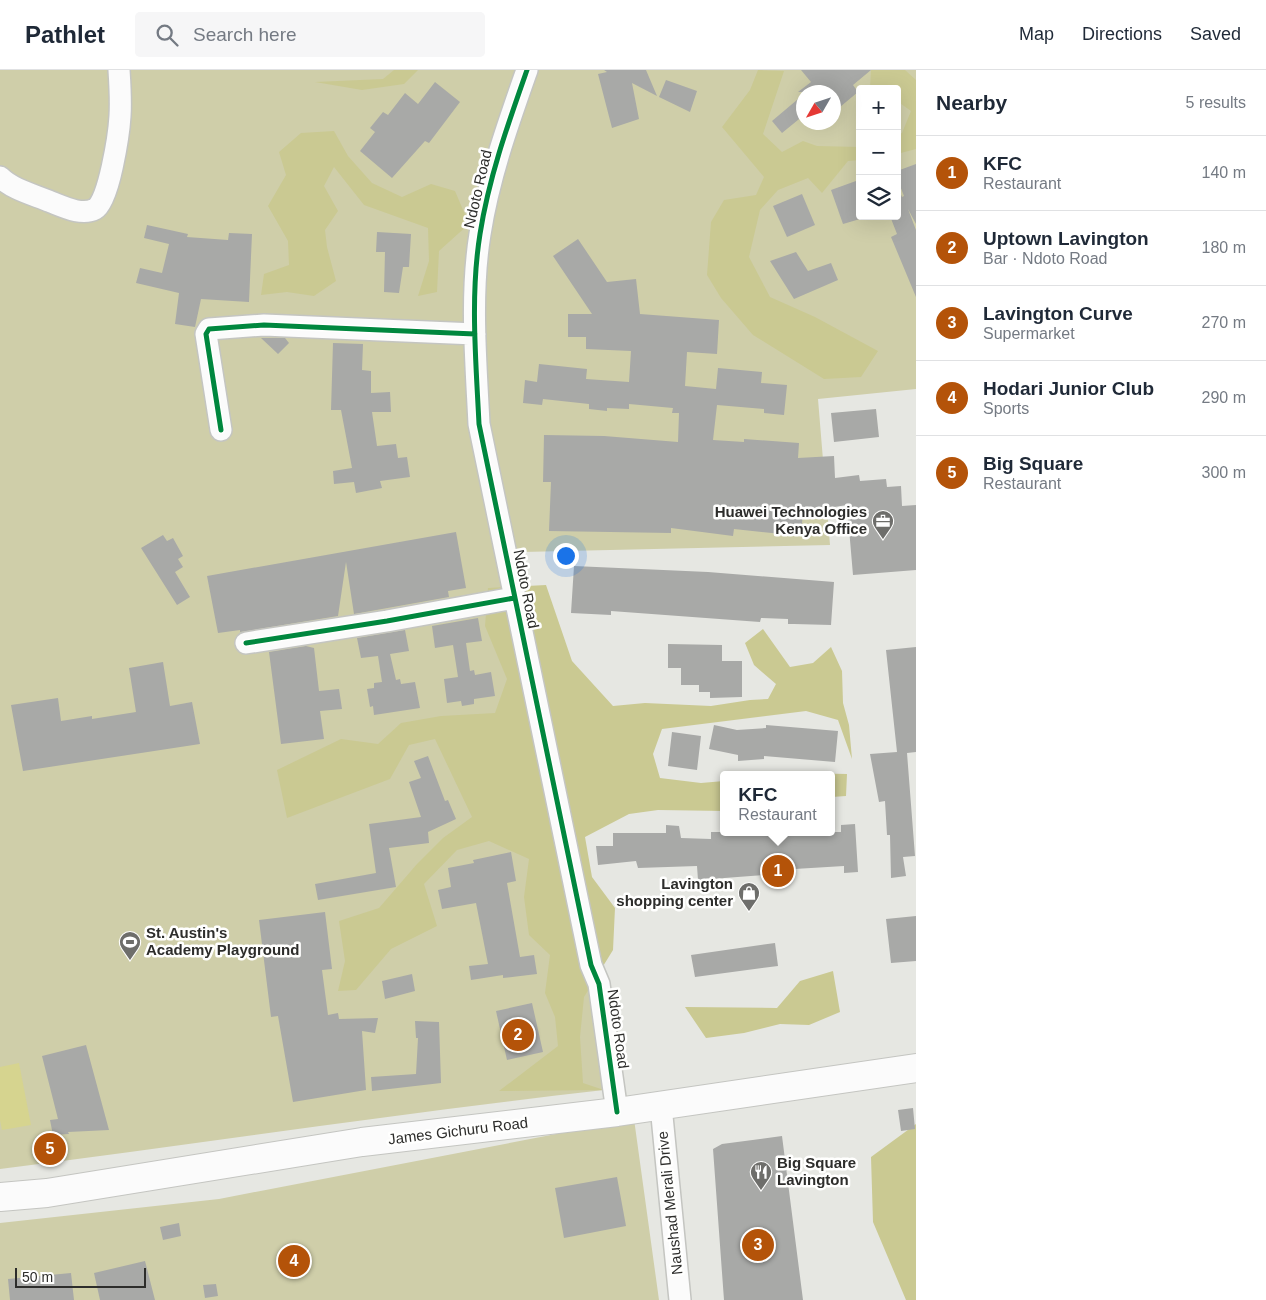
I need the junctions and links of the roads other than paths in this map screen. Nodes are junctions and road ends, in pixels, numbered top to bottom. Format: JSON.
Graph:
{"nodes":[{"id":1,"x":119,"y":70,"type":"edge"},
{"id":2,"x":526,"y":70,"type":"edge"},
{"id":3,"x":0,"y":177,"type":"edge"},
{"id":4,"x":475,"y":334,"type":"junction"},
{"id":5,"x":221,"y":430,"type":"dead end"},
{"id":6,"x":514,"y":598,"type":"junction"},
{"id":7,"x":246,"y":643,"type":"dead end"},
{"id":8,"x":916,"y":1068,"type":"edge"},
{"id":9,"x":660,"y":1106,"type":"junction"},
{"id":10,"x":617,"y":1112,"type":"junction"},
{"id":11,"x":0,"y":1197,"type":"edge"},
{"id":12,"x":680,"y":1300,"type":"edge"}],
"edges":[{"from":1,"to":3,"type":"street"},
{"from":2,"to":4,"type":"street","name":"Ndoto Road"},
{"from":4,"to":5,"type":"street"},
{"from":4,"to":6,"type":"street","name":"Ndoto Road"},
{"from":6,"to":7,"type":"street"},
{"from":6,"to":10,"type":"street","name":"Ndoto Road"},
{"from":8,"to":9,"type":"main road","name":"James Gichuru Road"},
{"from":9,"to":10,"type":"main road","name":"James Gichuru Road"},
{"from":9,"to":12,"type":"street","name":"Naushad Merali Drive"},
{"from":10,"to":11,"type":"main road","name":"James Gichuru Road"}]}
